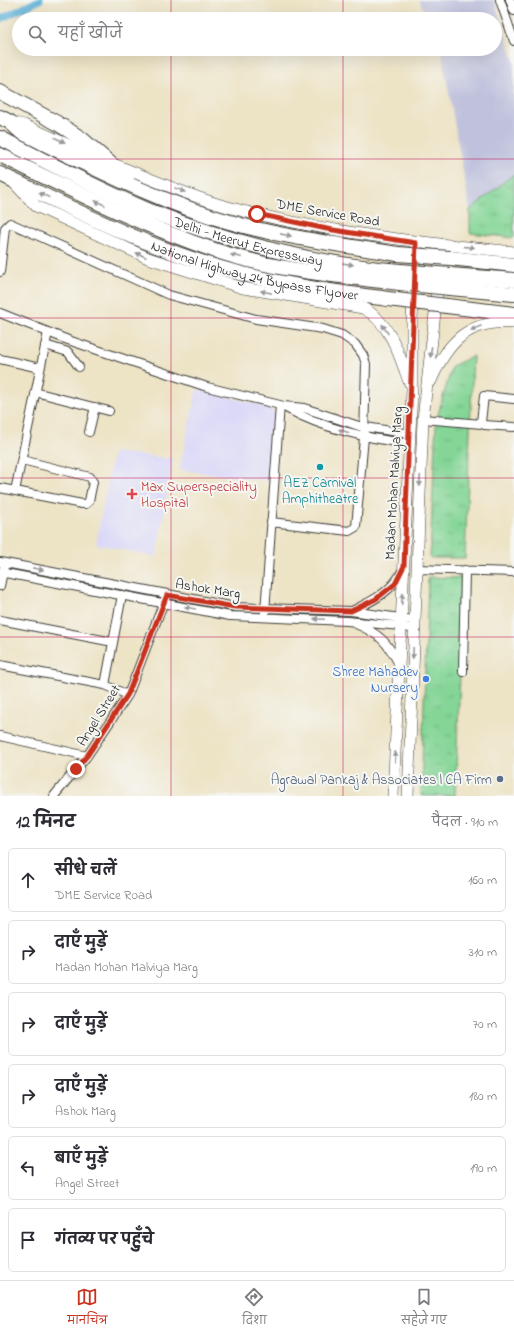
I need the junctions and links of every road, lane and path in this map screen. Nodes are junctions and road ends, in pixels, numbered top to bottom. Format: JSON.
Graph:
{"nodes":[{"id":1,"x":500,"y":0,"type":"edge"},
{"id":2,"x":510,"y":0,"type":"edge"},
{"id":3,"x":514,"y":11,"type":"edge"},
{"id":4,"x":514,"y":41,"type":"edge"},
{"id":5,"x":0,"y":92,"type":"edge"},
{"id":6,"x":5,"y":119,"type":"edge"},
{"id":7,"x":0,"y":138,"type":"edge"},
{"id":8,"x":0,"y":155,"type":"edge"},
{"id":9,"x":108,"y":162,"type":"junction"},
{"id":10,"x":4,"y":176,"type":"edge"},
{"id":11,"x":152,"y":195,"type":"junction"},
{"id":12,"x":416,"y":243,"type":"junction"},
{"id":13,"x":441,"y":245,"type":"junction"},
{"id":14,"x":514,"y":252,"type":"edge"},
{"id":15,"x":514,"y":265,"type":"edge"},
{"id":16,"x":0,"y":272,"type":"edge"},
{"id":17,"x":399,"y":277,"type":"junction"},
{"id":18,"x":514,"y":280,"type":"edge"},
{"id":19,"x":450,"y":281,"type":"junction"},
{"id":20,"x":514,"y":294,"type":"edge"},
{"id":21,"x":0,"y":313,"type":"edge"},
{"id":22,"x":514,"y":314,"type":"edge"},
{"id":23,"x":514,"y":323,"type":"edge"},
{"id":24,"x":48,"y":332,"type":"junction"},
{"id":25,"x":45,"y":345,"type":"junction"},
{"id":26,"x":0,"y":359,"type":"edge"},
{"id":27,"x":79,"y":367,"type":"dead end"},
{"id":28,"x":40,"y":368,"type":"junction"},
{"id":29,"x":412,"y":390,"type":"junction"},
{"id":30,"x":35,"y":392,"type":"junction"},
{"id":31,"x":426,"y":396,"type":"junction"},
{"id":32,"x":514,"y":399,"type":"edge"},
{"id":33,"x":282,"y":406,"type":"junction"},
{"id":34,"x":95,"y":407,"type":"junction"},
{"id":35,"x":109,"y":411,"type":"dead end"},
{"id":36,"x":423,"y":418,"type":"junction"},
{"id":37,"x":482,"y":424,"type":"junction"},
{"id":38,"x":364,"y":426,"type":"junction"},
{"id":39,"x":514,"y":427,"type":"edge"},
{"id":40,"x":89,"y":432,"type":"dead end"},
{"id":41,"x":364,"y":437,"type":"junction"},
{"id":42,"x":410,"y":439,"type":"junction"},
{"id":43,"x":22,"y":460,"type":"junction"},
{"id":44,"x":0,"y":488,"type":"edge"},
{"id":45,"x":15,"y":491,"type":"junction"},
{"id":46,"x":271,"y":522,"type":"junction"},
{"id":47,"x":2,"y":563,"type":"edge"},
{"id":48,"x":404,"y":566,"type":"junction"},
{"id":49,"x":416,"y":569,"type":"junction"},
{"id":50,"x":465,"y":570,"type":"junction"},
{"id":51,"x":1,"y":572,"type":"edge"},
{"id":52,"x":514,"y":572,"type":"edge"},
{"id":53,"x":0,"y":586,"type":"edge"},
{"id":54,"x":122,"y":595,"type":"junction"},
{"id":55,"x":167,"y":595,"type":"junction"},
{"id":56,"x":163,"y":603,"type":"junction"},
{"id":57,"x":265,"y":608,"type":"junction"},
{"id":58,"x":351,"y":611,"type":"junction"},
{"id":59,"x":264,"y":617,"type":"junction"},
{"id":60,"x":0,"y":620,"type":"edge"},
{"id":61,"x":347,"y":621,"type":"junction"},
{"id":62,"x":401,"y":621,"type":"junction"},
{"id":63,"x":414,"y":624,"type":"junction"},
{"id":64,"x":113,"y":642,"type":"junction"},
{"id":65,"x":399,"y":664,"type":"junction"},
{"id":66,"x":0,"y":665,"type":"edge"},
{"id":67,"x":463,"y":672,"type":"dead end"},
{"id":68,"x":105,"y":685,"type":"junction"},
{"id":69,"x":128,"y":694,"type":"junction"},
{"id":70,"x":0,"y":736,"type":"edge"},
{"id":71,"x":87,"y":756,"type":"junction"},
{"id":72,"x":54,"y":796,"type":"edge"},
{"id":73,"x":393,"y":796,"type":"edge"},
{"id":74,"x":408,"y":796,"type":"edge"}],
"edges":[{"from":1,"to":4,"type":"street"},
{"from":2,"to":3,"type":"street"},
{"from":5,"to":9,"type":"highway"},
{"from":6,"to":9,"type":"main road","name":"DME Service Road","one_way":true},
{"from":6,"to":11,"type":"highway"},
{"from":7,"to":17,"type":"highway","name":"Delhi - Meerut Expressway","one_way":true},
{"from":17,"to":8,"type":"highway","name":"Delhi - Meerut Expressway","one_way":true},
{"from":9,"to":11,"type":"highway"},
{"from":9,"to":12,"type":"main road","name":"DME Service Road","one_way":true},
{"from":22,"to":10,"type":"highway","name":"National Highway 24 Bypass Flyover","one_way":true,"bridge":true},
{"from":29,"to":10,"type":"main road","one_way":true},
{"from":11,"to":15,"type":"highway","one_way":true,"bridge":true},
{"from":12,"to":13,"type":"main road","name":"DME Service Road"},
{"from":12,"to":29,"type":"main road","name":"Madan Mohan Malviya Marg"},
{"from":13,"to":14,"type":"main road","name":"DME Service Road","one_way":true},
{"from":13,"to":31,"type":"main road","name":"Madan Mohan Malviya Marg","one_way":true},
{"from":16,"to":38,"type":"street"},
{"from":17,"to":19,"type":"highway","name":"Delhi - Meerut Expressway","bridge":true},
{"from":18,"to":19,"type":"highway","name":"Delhi - Meerut Expressway"},
{"from":19,"to":20,"type":"highway","name":"Delhi - Meerut Expressway"},
{"from":21,"to":24,"type":"street"},
{"from":23,"to":31,"type":"main road","one_way":true},
{"from":24,"to":25,"type":"street"},
{"from":24,"to":33,"type":"street"},
{"from":25,"to":27,"type":"street"},
{"from":25,"to":28,"type":"street"},
{"from":26,"to":28,"type":"street"},
{"from":28,"to":30,"type":"street"},
{"from":29,"to":42,"type":"main road","name":"Madan Mohan Malviya Marg"},
{"from":30,"to":34,"type":"street"},
{"from":30,"to":43,"type":"street"},
{"from":31,"to":36,"type":"main road","name":"Madan Mohan Malviya Marg"},
{"from":32,"to":37,"type":"street"},
{"from":33,"to":38,"type":"street"},
{"from":41,"to":33,"type":"street","one_way":true},
{"from":33,"to":46,"type":"street"},
{"from":34,"to":35,"type":"street"},
{"from":34,"to":40,"type":"street"},
{"from":36,"to":37,"type":"street"},
{"from":36,"to":49,"type":"main road","name":"Madan Mohan Malviya Marg","one_way":true},
{"from":37,"to":39,"type":"street"},
{"from":38,"to":41,"type":"street"},
{"from":38,"to":42,"type":"street"},
{"from":41,"to":42,"type":"street"},
{"from":41,"to":46,"type":"street"},
{"from":42,"to":48,"type":"main road","name":"Madan Mohan Malviya Marg"},
{"from":43,"to":45,"type":"street"},
{"from":43,"to":45,"type":"street"},
{"from":44,"to":45,"type":"street"},
{"from":46,"to":57,"type":"street"},
{"from":47,"to":51,"type":"street"},
{"from":47,"to":55,"type":"street","name":"Ashok Marg","one_way":true},
{"from":48,"to":58,"type":"street"},
{"from":62,"to":48,"type":"main road","name":"Madan Mohan Malviya Marg","one_way":true},
{"from":49,"to":50,"type":"street"},
{"from":49,"to":63,"type":"main road","name":"Madan Mohan Malviya Marg"},
{"from":50,"to":52,"type":"street"},
{"from":50,"to":67,"type":"street"},
{"from":51,"to":53,"type":"street"},
{"from":51,"to":54,"type":"street","name":"Ashok Marg"},
{"from":54,"to":56,"type":"street","name":"Ashok Marg"},
{"from":54,"to":64,"type":"street"},
{"from":55,"to":56,"type":"street","name":"Angel Street"},
{"from":55,"to":57,"type":"street","name":"Ashok Marg"},
{"from":59,"to":56,"type":"street","name":"Ashok Marg","one_way":true},
{"from":56,"to":69,"type":"street","name":"Angel Street"},
{"from":57,"to":58,"type":"street","name":"Ashok Marg"},
{"from":57,"to":59,"type":"street"},
{"from":58,"to":62,"type":"street","name":"Ashok Marg"},
{"from":61,"to":59,"type":"street","name":"Ashok Marg","one_way":true},
{"from":60,"to":64,"type":"street"},
{"from":61,"to":62,"type":"street","name":"Ashok Marg"},
{"from":61,"to":65,"type":"street"},
{"from":62,"to":63,"type":"street","name":"Ashok Marg"},
{"from":62,"to":65,"type":"main road","name":"Madan Mohan Malviya Marg"},
{"from":63,"to":74,"type":"main road","name":"Madan Mohan Malviya Marg","one_way":true},
{"from":64,"to":68,"type":"street"},
{"from":73,"to":65,"type":"main road","name":"Madan Mohan Malviya Marg","one_way":true},
{"from":66,"to":68,"type":"street"},
{"from":68,"to":69,"type":"street"},
{"from":69,"to":71,"type":"street","name":"Angel Street"},
{"from":70,"to":71,"type":"street"},
{"from":71,"to":72,"type":"street","name":"Angel Street"}]}
